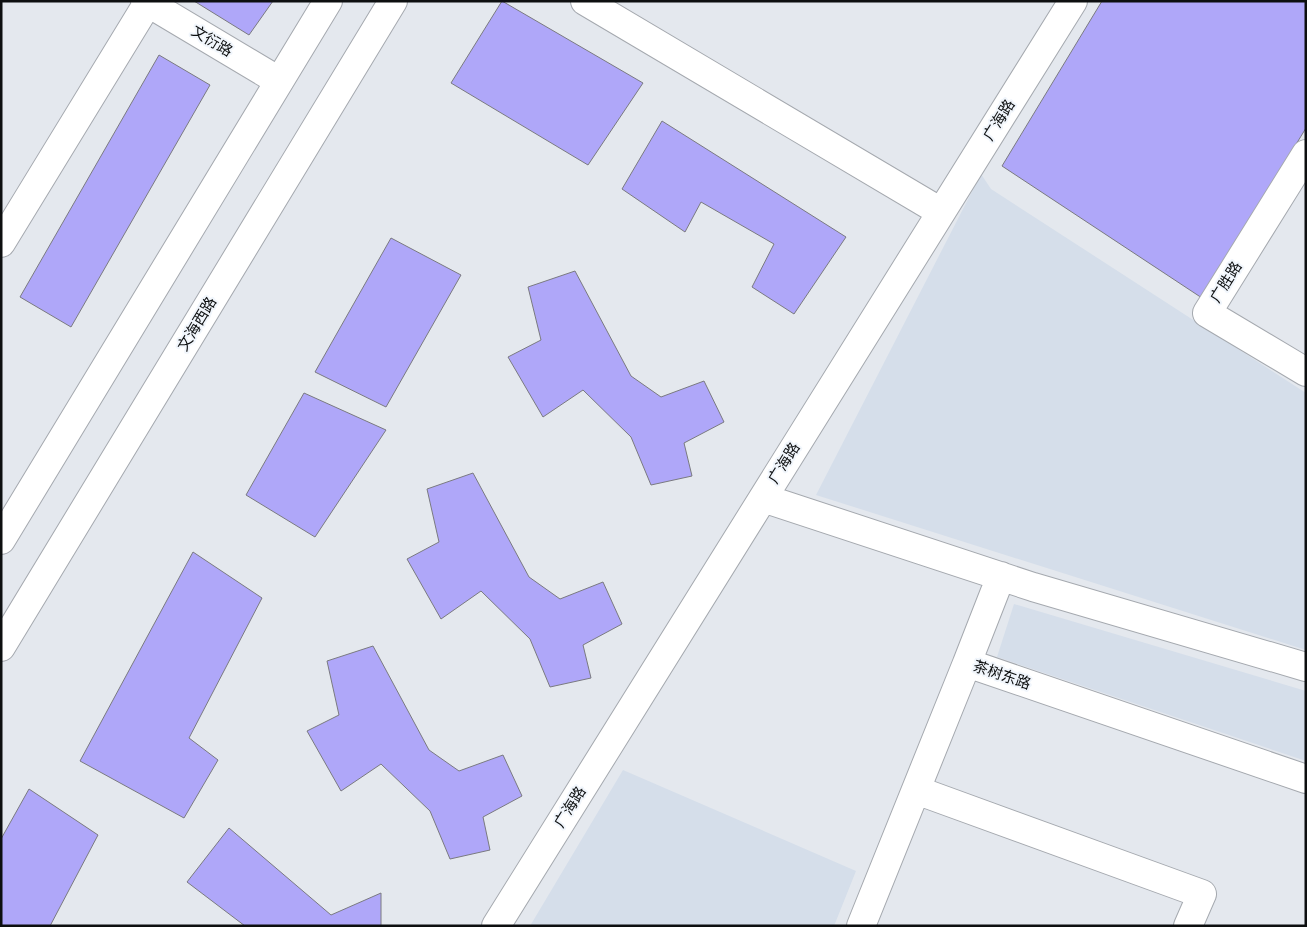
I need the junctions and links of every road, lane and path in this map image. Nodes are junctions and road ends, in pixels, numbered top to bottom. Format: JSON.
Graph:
{"nodes":[{"id":1,"x":328,"y":1,"type":"edge"},
{"id":2,"x":393,"y":1,"type":"edge"},
{"id":3,"x":585,"y":1,"type":"edge"},
{"id":4,"x":1073,"y":1,"type":"edge"},
{"id":5,"x":147,"y":2,"type":"edge"},
{"id":6,"x":279,"y":81,"type":"junction"},
{"id":7,"x":1306,"y":154,"type":"edge"},
{"id":8,"x":941,"y":212,"type":"junction"},
{"id":9,"x":1,"y":243,"type":"edge"},
{"id":10,"x":1306,"y":372,"type":"edge"},
{"id":11,"x":763,"y":498,"type":"junction"},
{"id":12,"x":1,"y":540,"type":"edge"},
{"id":13,"x":1001,"y":576,"type":"junction"},
{"id":14,"x":1,"y":647,"type":"edge"},
{"id":15,"x":967,"y":663,"type":"junction"},
{"id":16,"x":1306,"y":666,"type":"edge"},
{"id":17,"x":1306,"y":779,"type":"edge"},
{"id":18,"x":916,"y":790,"type":"junction"},
{"id":19,"x":496,"y":926,"type":"edge"},
{"id":20,"x":861,"y":926,"type":"edge"},
{"id":21,"x":1188,"y":926,"type":"edge"}],
"edges":[{"from":1,"to":6,"type":"street"},
{"from":2,"to":14,"type":"street","name":"文海西路"},
{"from":3,"to":8,"type":"street"},
{"from":4,"to":8,"type":"street","name":"广海路"},
{"from":5,"to":6,"type":"street","name":"文衍路"},
{"from":5,"to":9,"type":"street"},
{"from":6,"to":12,"type":"street"},
{"from":7,"to":10,"type":"street","name":"广胜路"},
{"from":8,"to":11,"type":"street","name":"广海路"},
{"from":11,"to":13,"type":"street"},
{"from":11,"to":19,"type":"street","name":"广海路"},
{"from":13,"to":15,"type":"street"},
{"from":13,"to":16,"type":"street"},
{"from":15,"to":17,"type":"street","name":"茶树东路"},
{"from":15,"to":18,"type":"street","name":"茶树东路"},
{"from":18,"to":20,"type":"street","name":"茶树东路"},
{"from":18,"to":21,"type":"street"}]}
